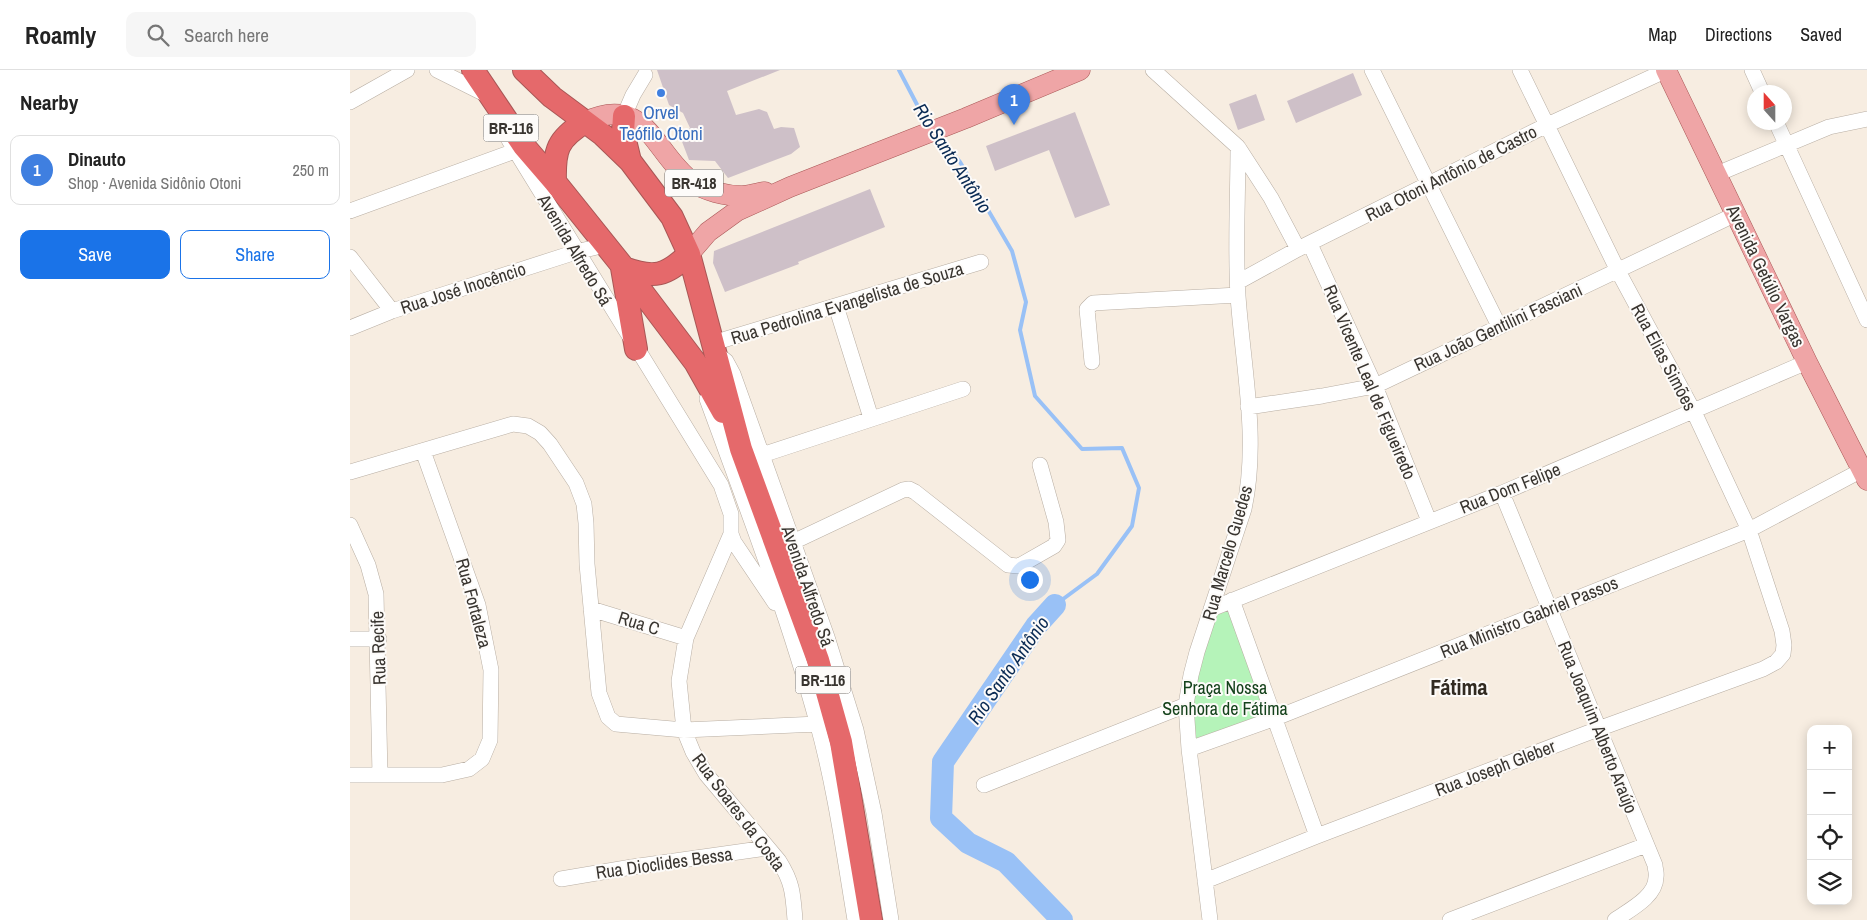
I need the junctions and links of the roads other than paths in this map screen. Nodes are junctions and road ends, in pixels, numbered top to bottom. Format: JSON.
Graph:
{"nodes":[{"id":1,"x":437,"y":70,"type":"edge"},
{"id":2,"x":473,"y":70,"type":"edge"},
{"id":3,"x":524,"y":70,"type":"edge"},
{"id":4,"x":1080,"y":70,"type":"edge"},
{"id":5,"x":1152,"y":70,"type":"edge"},
{"id":6,"x":1372,"y":70,"type":"edge"},
{"id":7,"x":1520,"y":70,"type":"edge"},
{"id":8,"x":1667,"y":70,"type":"edge"},
{"id":9,"x":1752,"y":70,"type":"edge"},
{"id":10,"x":398,"y":72,"type":"edge"},
{"id":11,"x":645,"y":75,"type":"dead end"},
{"id":12,"x":1759,"y":85,"type":"edge"},
{"id":13,"x":490,"y":97,"type":"junction"},
{"id":14,"x":350,"y":102,"type":"edge"},
{"id":15,"x":624,"y":116,"type":"junction"},
{"id":16,"x":1867,"y":119,"type":"edge"},
{"id":17,"x":585,"y":122,"type":"junction"},
{"id":18,"x":1545,"y":126,"type":"junction"},
{"id":19,"x":1780,"y":130,"type":"edge"},
{"id":20,"x":1786,"y":143,"type":"junction"},
{"id":21,"x":1238,"y":147,"type":"junction"},
{"id":22,"x":519,"y":148,"type":"junction"},
{"id":23,"x":630,"y":161,"type":"junction"},
{"id":24,"x":1717,"y":174,"type":"junction"},
{"id":25,"x":555,"y":182,"type":"junction"},
{"id":26,"x":1428,"y":185,"type":"junction"},
{"id":27,"x":790,"y":187,"type":"junction"},
{"id":28,"x":350,"y":211,"type":"edge"},
{"id":29,"x":1736,"y":214,"type":"junction"},
{"id":30,"x":605,"y":246,"type":"junction"},
{"id":31,"x":1304,"y":246,"type":"junction"},
{"id":32,"x":576,"y":252,"type":"junction"},
{"id":33,"x":689,"y":254,"type":"junction"},
{"id":34,"x":350,"y":257,"type":"edge"},
{"id":35,"x":981,"y":262,"type":"dead end"},
{"id":36,"x":623,"y":266,"type":"junction"},
{"id":37,"x":1618,"y":270,"type":"junction"},
{"id":38,"x":1238,"y":289,"type":"junction"},
{"id":39,"x":836,"y":306,"type":"junction"},
{"id":40,"x":392,"y":311,"type":"junction"},
{"id":41,"x":1867,"y":320,"type":"edge"},
{"id":42,"x":1499,"y":326,"type":"junction"},
{"id":43,"x":350,"y":328,"type":"edge"},
{"id":44,"x":636,"y":348,"type":"junction"},
{"id":45,"x":708,"y":352,"type":"junction"},
{"id":46,"x":1092,"y":362,"type":"dead end"},
{"id":47,"x":1807,"y":362,"type":"junction"},
{"id":48,"x":1375,"y":386,"type":"junction"},
{"id":49,"x":963,"y":390,"type":"dead end"},
{"id":50,"x":1248,"y":407,"type":"junction"},
{"id":51,"x":1694,"y":412,"type":"junction"},
{"id":52,"x":871,"y":418,"type":"junction"},
{"id":53,"x":423,"y":451,"type":"junction"},
{"id":54,"x":762,"y":455,"type":"junction"},
{"id":55,"x":1040,"y":465,"type":"dead end"},
{"id":56,"x":350,"y":472,"type":"edge"},
{"id":57,"x":1865,"y":475,"type":"edge"},
{"id":58,"x":1502,"y":492,"type":"junction"},
{"id":59,"x":741,"y":494,"type":"junction"},
{"id":60,"x":731,"y":514,"type":"junction"},
{"id":61,"x":1429,"y":521,"type":"junction"},
{"id":62,"x":350,"y":525,"type":"edge"},
{"id":63,"x":1749,"y":530,"type":"junction"},
{"id":64,"x":731,"y":534,"type":"junction"},
{"id":65,"x":793,"y":542,"type":"junction"},
{"id":66,"x":1232,"y":600,"type":"junction"},
{"id":67,"x":591,"y":609,"type":"junction"},
{"id":68,"x":1211,"y":609,"type":"junction"},
{"id":69,"x":1550,"y":610,"type":"junction"},
{"id":70,"x":789,"y":624,"type":"junction"},
{"id":71,"x":686,"y":638,"type":"junction"},
{"id":72,"x":350,"y":639,"type":"edge"},
{"id":73,"x":379,"y":639,"type":"junction"},
{"id":74,"x":1783,"y":654,"type":"joint"},
{"id":75,"x":1186,"y":705,"type":"junction"},
{"id":76,"x":1273,"y":719,"type":"junction"},
{"id":77,"x":818,"y":724,"type":"junction"},
{"id":78,"x":1598,"y":729,"type":"junction"},
{"id":79,"x":684,"y":730,"type":"junction"},
{"id":80,"x":1189,"y":748,"type":"junction"},
{"id":81,"x":350,"y":775,"type":"edge"},
{"id":82,"x":380,"y":775,"type":"junction"},
{"id":83,"x":984,"y":785,"type":"dead end"},
{"id":84,"x":1317,"y":836,"type":"junction"},
{"id":85,"x":1646,"y":845,"type":"junction"},
{"id":86,"x":767,"y":848,"type":"junction"},
{"id":87,"x":561,"y":879,"type":"dead end"},
{"id":88,"x":1205,"y":881,"type":"junction"},
{"id":89,"x":795,"y":920,"type":"edge"},
{"id":90,"x":855,"y":920,"type":"edge"},
{"id":91,"x":871,"y":920,"type":"edge"},
{"id":92,"x":891,"y":920,"type":"edge"},
{"id":93,"x":1210,"y":920,"type":"edge"},
{"id":94,"x":1450,"y":920,"type":"edge"},
{"id":95,"x":1615,"y":920,"type":"edge"}],
"edges":[{"from":1,"to":13,"type":"street"},
{"from":2,"to":13,"type":"highway","name":"Avenida Alfredo Sá","number":"BR-116"},
{"from":3,"to":17,"type":"highway","name":"Avenida Alfredo Sá","number":"BR-116"},
{"from":4,"to":27,"type":"main road","number":"BR-418"},
{"from":5,"to":21,"type":"street"},
{"from":6,"to":26,"type":"street"},
{"from":7,"to":18,"type":"street","name":"Rua Elias Simões"},
{"from":8,"to":18,"type":"street","name":"Rua Otoni Antônio de Castro"},
{"from":8,"to":24,"type":"main road","name":"Avenida Getúlio Vargas"},
{"from":9,"to":12,"type":"street"},
{"from":10,"to":14,"type":"street"},
{"from":11,"to":15,"type":"street"},
{"from":13,"to":22,"type":"highway","name":"Avenida Alfredo Sá","number":"BR-116"},
{"from":15,"to":17,"type":"main road","number":"BR-418"},
{"from":15,"to":23,"type":"highway"},
{"from":15,"to":27,"type":"main road","number":"BR-418"},
{"from":16,"to":20,"type":"street"},
{"from":17,"to":22,"type":"highway"},
{"from":17,"to":23,"type":"highway","name":"Avenida Alfredo Sá","number":"BR-116"},
{"from":17,"to":25,"type":"highway"},
{"from":18,"to":26,"type":"street","name":"Rua Otoni Antônio de Castro"},
{"from":18,"to":37,"type":"street","name":"Rua Elias Simões"},
{"from":19,"to":20,"type":"street"},
{"from":20,"to":24,"type":"street"},
{"from":20,"to":41,"type":"street"},
{"from":21,"to":31,"type":"street","name":"Rua Vicente Leal de Figueiredo"},
{"from":21,"to":38,"type":"street","name":"Rua Marcelo Guedes"},
{"from":22,"to":25,"type":"highway","name":"Avenida Alfredo Sá","number":"BR-116"},
{"from":22,"to":28,"type":"street"},
{"from":22,"to":32,"type":"street","name":"Avenida Alfredo Sá"},
{"from":23,"to":33,"type":"highway","name":"Avenida Alfredo Sá","number":"BR-116"},
{"from":24,"to":29,"type":"main road","name":"Avenida Getúlio Vargas"},
{"from":25,"to":30,"type":"highway","name":"Avenida Alfredo Sá","number":"BR-116"},
{"from":26,"to":31,"type":"street","name":"Rua Otoni Antônio de Castro"},
{"from":26,"to":42,"type":"street"},
{"from":27,"to":33,"type":"main road","number":"BR-418"},
{"from":29,"to":37,"type":"street","name":"Rua João Gentilini Fasciani"},
{"from":29,"to":47,"type":"main road","name":"Avenida Getúlio Vargas"},
{"from":30,"to":32,"type":"street","name":"Rua José Inocêncio"},
{"from":30,"to":36,"type":"highway","name":"Avenida Alfredo Sá","number":"BR-116"},
{"from":31,"to":38,"type":"street","name":"Rua Otoni Antônio de Castro"},
{"from":31,"to":48,"type":"street","name":"Rua Vicente Leal de Figueiredo"},
{"from":32,"to":40,"type":"street","name":"Rua José Inocêncio"},
{"from":32,"to":44,"type":"street","name":"Avenida Alfredo Sá"},
{"from":33,"to":36,"type":"highway"},
{"from":33,"to":45,"type":"highway","name":"Avenida Alfredo Sá","number":"BR-116"},
{"from":34,"to":40,"type":"street"},
{"from":35,"to":39,"type":"street","name":"Rua Pedrolina Evangelista de Souza"},
{"from":36,"to":44,"type":"highway"},
{"from":36,"to":45,"type":"highway","number":"BR-116"},
{"from":37,"to":42,"type":"street","name":"Rua João Gentilini Fasciani"},
{"from":37,"to":51,"type":"street","name":"Rua Elias Simões"},
{"from":38,"to":46,"type":"street"},
{"from":38,"to":50,"type":"street","name":"Rua Marcelo Guedes"},
{"from":39,"to":45,"type":"street","name":"Rua Pedrolina Evangelista de Souza"},
{"from":39,"to":52,"type":"street"},
{"from":40,"to":43,"type":"street","name":"Rua José Inocêncio"},
{"from":42,"to":48,"type":"street","name":"Rua João Gentilini Fasciani"},
{"from":44,"to":60,"type":"street","name":"Avenida Alfredo Sá"},
{"from":45,"to":54,"type":"street","name":"Avenida Alfredo Sá"},
{"from":45,"to":59,"type":"street","name":"Avenida Alfredo Sá"},
{"from":45,"to":91,"type":"highway","name":"Avenida Alfredo Sá","number":"BR-116"},
{"from":47,"to":51,"type":"street","name":"Rua Dom Felipe"},
{"from":47,"to":57,"type":"main road","name":"Avenida Getúlio Vargas"},
{"from":48,"to":50,"type":"street","name":"Rua João Gentilini Fasciani"},
{"from":48,"to":61,"type":"street","name":"Rua Vicente Leal de Figueiredo"},
{"from":49,"to":52,"type":"street"},
{"from":50,"to":68,"type":"street","name":"Rua Marcelo Guedes"},
{"from":51,"to":58,"type":"street","name":"Rua Dom Felipe"},
{"from":51,"to":63,"type":"street","name":"Rua Elias Simões"},
{"from":52,"to":54,"type":"street"},
{"from":53,"to":56,"type":"street"},
{"from":53,"to":67,"type":"street"},
{"from":53,"to":82,"type":"street","name":"Rua Fortaleza"},
{"from":54,"to":65,"type":"street","name":"Avenida Alfredo Sá"},
{"from":55,"to":65,"type":"street"},
{"from":57,"to":63,"type":"street","name":"Rua Ministro Gabriel Passos"},
{"from":58,"to":61,"type":"street","name":"Rua Dom Felipe"},
{"from":58,"to":69,"type":"street","name":"Rua Joaquim Alberto Araújo"},
{"from":59,"to":60,"type":"street"},
{"from":59,"to":70,"type":"street","name":"Avenida Alfredo Sá"},
{"from":60,"to":64,"type":"street","name":"Avenida Alfredo Sá"},
{"from":61,"to":66,"type":"street","name":"Rua Dom Felipe"},
{"from":62,"to":73,"type":"street","name":"Rua Recife"},
{"from":63,"to":69,"type":"street","name":"Rua Ministro Gabriel Passos"},
{"from":63,"to":74,"type":"street","name":"Rua Elias Simões"},
{"from":64,"to":70,"type":"street"},
{"from":64,"to":71,"type":"street","name":"Rua Soares da Costa"},
{"from":65,"to":92,"type":"street","name":"Avenida Alfredo Sá"},
{"from":66,"to":68,"type":"street","name":"Rua Dom Felipe"},
{"from":66,"to":76,"type":"street"},
{"from":67,"to":71,"type":"street","name":"Rua C"},
{"from":67,"to":79,"type":"street"},
{"from":68,"to":75,"type":"street","name":"Rua Marcelo Guedes"},
{"from":69,"to":76,"type":"street","name":"Rua Ministro Gabriel Passos"},
{"from":69,"to":78,"type":"street","name":"Rua Joaquim Alberto Araújo"},
{"from":70,"to":77,"type":"street","name":"Avenida Alfredo Sá"},
{"from":71,"to":79,"type":"street","name":"Rua Soares da Costa"},
{"from":72,"to":73,"type":"street"},
{"from":73,"to":82,"type":"street","name":"Rua Recife"},
{"from":74,"to":78,"type":"street","name":"Rua Joseph Gleber"},
{"from":75,"to":80,"type":"street","name":"Rua Marcelo Guedes"},
{"from":75,"to":83,"type":"street"},
{"from":76,"to":80,"type":"street","name":"Rua Ministro Gabriel Passos"},
{"from":76,"to":84,"type":"street"},
{"from":77,"to":79,"type":"street"},
{"from":77,"to":90,"type":"street","name":"Avenida Alfredo Sá"},
{"from":78,"to":84,"type":"street","name":"Rua Joseph Gleber"},
{"from":78,"to":85,"type":"street","name":"Rua Joaquim Alberto Araújo"},
{"from":79,"to":86,"type":"street","name":"Rua Soares da Costa"},
{"from":80,"to":88,"type":"street","name":"Rua Marcelo Guedes"},
{"from":81,"to":82,"type":"street"},
{"from":84,"to":88,"type":"street","name":"Rua Joseph Gleber"},
{"from":85,"to":94,"type":"street"},
{"from":85,"to":95,"type":"street","name":"Rua Joaquim Alberto Araújo"},
{"from":86,"to":87,"type":"street","name":"Rua Dioclides Bessa"},
{"from":86,"to":89,"type":"street","name":"Rua Soares da Costa"},
{"from":88,"to":93,"type":"street","name":"Rua Marcelo Guedes"}]}
